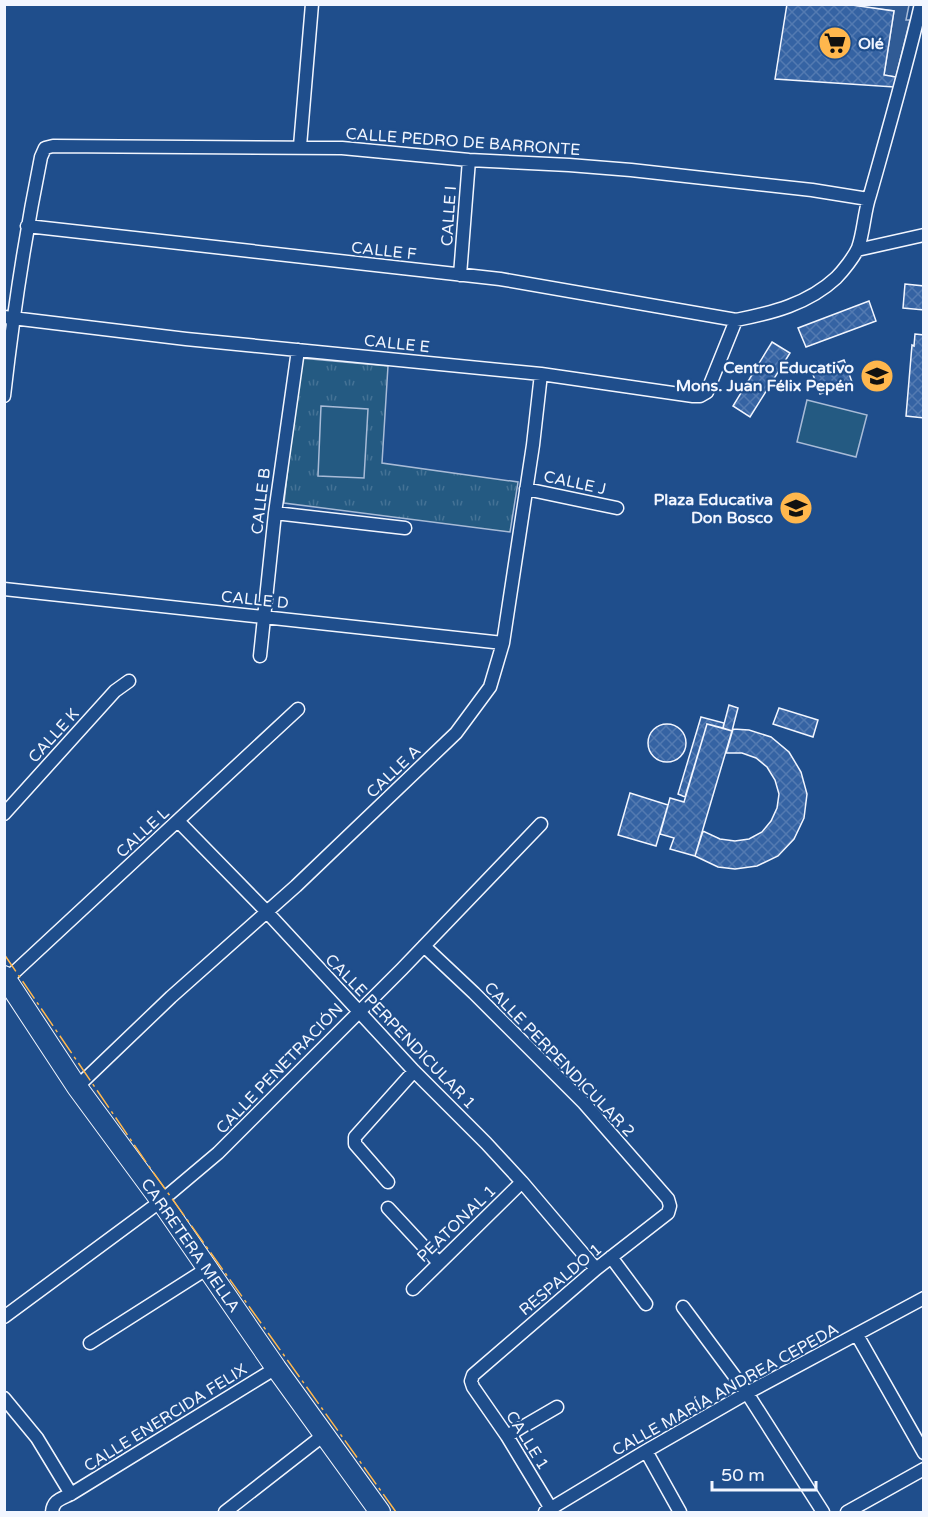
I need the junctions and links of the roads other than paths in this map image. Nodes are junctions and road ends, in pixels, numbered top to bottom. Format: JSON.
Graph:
{"nodes":[{"id":1,"x":312,"y":4,"type":"edge"},
{"id":2,"x":921,"y":4,"type":"edge"},
{"id":3,"x":300,"y":146,"type":"junction"},
{"id":4,"x":469,"y":160,"type":"junction"},
{"id":5,"x":868,"y":199,"type":"junction"},
{"id":6,"x":27,"y":226,"type":"junction"},
{"id":7,"x":924,"y":235,"type":"edge"},
{"id":8,"x":857,"y":250,"type":"junction"},
{"id":9,"x":460,"y":274,"type":"junction"},
{"id":10,"x":9,"y":317,"type":"edge"},
{"id":11,"x":736,"y":320,"type":"junction"},
{"id":12,"x":298,"y":350,"type":"junction"},
{"id":13,"x":541,"y":374,"type":"junction"},
{"id":14,"x":4,"y":396,"type":"edge"},
{"id":15,"x":526,"y":489,"type":"junction"},
{"id":16,"x":617,"y":508,"type":"dead end"},
{"id":17,"x":275,"y":513,"type":"junction"},
{"id":18,"x":405,"y":528,"type":"dead end"},
{"id":19,"x":4,"y":589,"type":"edge"},
{"id":20,"x":264,"y":617,"type":"junction"},
{"id":21,"x":503,"y":643,"type":"junction"},
{"id":22,"x":260,"y":656,"type":"dead end"},
{"id":23,"x":129,"y":681,"type":"dead end"},
{"id":24,"x":298,"y":709,"type":"dead end"},
{"id":25,"x":4,"y":814,"type":"edge"},
{"id":26,"x":178,"y":821,"type":"junction"},
{"id":27,"x":542,"y":824,"type":"dead end"},
{"id":28,"x":266,"y":912,"type":"junction"},
{"id":29,"x":424,"y":946,"type":"junction"},
{"id":30,"x":6,"y":977,"type":"edge"},
{"id":31,"x":357,"y":1011,"type":"junction"},
{"id":32,"x":414,"y":1071,"type":"junction"},
{"id":33,"x":77,"y":1087,"type":"junction"},
{"id":34,"x":388,"y":1182,"type":"dead end"},
{"id":35,"x":522,"y":1182,"type":"junction"},
{"id":36,"x":668,"y":1199,"type":"joint"},
{"id":37,"x":161,"y":1201,"type":"junction"},
{"id":38,"x":388,"y":1208,"type":"dead end"},
{"id":39,"x":611,"y":1257,"type":"junction"},
{"id":40,"x":439,"y":1263,"type":"junction"},
{"id":41,"x":208,"y":1268,"type":"junction"},
{"id":42,"x":596,"y":1269,"type":"junction"},
{"id":43,"x":413,"y":1288,"type":"dead end"},
{"id":44,"x":924,"y":1298,"type":"edge"},
{"id":45,"x":646,"y":1304,"type":"dead end"},
{"id":46,"x":684,"y":1307,"type":"dead end"},
{"id":47,"x":4,"y":1317,"type":"edge"},
{"id":48,"x":856,"y":1335,"type":"junction"},
{"id":49,"x":90,"y":1343,"type":"dead end"},
{"id":50,"x":276,"y":1368,"type":"junction"},
{"id":51,"x":473,"y":1387,"type":"joint"},
{"id":52,"x":747,"y":1393,"type":"junction"},
{"id":53,"x":4,"y":1398,"type":"edge"},
{"id":54,"x":557,"y":1407,"type":"dead end"},
{"id":55,"x":325,"y":1434,"type":"junction"},
{"id":56,"x":507,"y":1436,"type":"junction"},
{"id":57,"x":646,"y":1450,"type":"junction"},
{"id":58,"x":924,"y":1453,"type":"edge"},
{"id":59,"x":924,"y":1469,"type":"edge"},
{"id":60,"x":71,"y":1494,"type":"junction"},
{"id":61,"x":549,"y":1511,"type":"edge"},
{"id":62,"x":52,"y":1512,"type":"edge"},
{"id":63,"x":228,"y":1512,"type":"edge"},
{"id":64,"x":380,"y":1512,"type":"edge"},
{"id":65,"x":680,"y":1512,"type":"edge"},
{"id":66,"x":822,"y":1512,"type":"edge"},
{"id":67,"x":848,"y":1512,"type":"edge"}],
"edges":[{"from":1,"to":3,"type":"street"},
{"from":2,"to":5,"type":"street"},
{"from":3,"to":4,"type":"street","name":"CALLE PEDRO DE BARRONTE"},
{"from":3,"to":6,"type":"street","name":"CALLE PEDRO DE BARRONTE"},
{"from":4,"to":5,"type":"street","name":"CALLE PEDRO DE BARRONTE"},
{"from":4,"to":9,"type":"street","name":"CALLE I"},
{"from":5,"to":8,"type":"street"},
{"from":6,"to":9,"type":"street","name":"CALLE F"},
{"from":6,"to":10,"type":"street"},
{"from":7,"to":8,"type":"street"},
{"from":8,"to":11,"type":"street"},
{"from":9,"to":11,"type":"street","name":"CALLE F"},
{"from":10,"to":12,"type":"street","name":"CALLE E"},
{"from":10,"to":14,"type":"street"},
{"from":11,"to":13,"type":"street","name":"CALLE E"},
{"from":12,"to":13,"type":"street","name":"CALLE E"},
{"from":12,"to":17,"type":"street","name":"CALLE B"},
{"from":13,"to":15,"type":"street","name":"CALLE A"},
{"from":15,"to":16,"type":"street","name":"CALLE J"},
{"from":15,"to":21,"type":"street","name":"CALLE A"},
{"from":17,"to":18,"type":"street"},
{"from":17,"to":20,"type":"street","name":"CALLE B"},
{"from":19,"to":20,"type":"street","name":"CALLE D"},
{"from":20,"to":21,"type":"street","name":"CALLE D"},
{"from":20,"to":22,"type":"street","name":"CALLE B"},
{"from":21,"to":28,"type":"street","name":"CALLE A"},
{"from":23,"to":25,"type":"street","name":"CALLE K"},
{"from":24,"to":26,"type":"street","name":"CALLE L"},
{"from":26,"to":28,"type":"street","name":"CALLE PERPENDICULAR 1"},
{"from":26,"to":30,"type":"street","name":"CALLE L"},
{"from":27,"to":29,"type":"street","name":"CALLE PENETRACIÓN"},
{"from":28,"to":31,"type":"street","name":"CALLE PERPENDICULAR 1"},
{"from":28,"to":33,"type":"street","name":"CALLE A"},
{"from":29,"to":31,"type":"street","name":"CALLE PENETRACIÓN"},
{"from":29,"to":36,"type":"street","name":"CALLE PERPENDICULAR 2"},
{"from":30,"to":33,"type":"main road","name":"CARRETERA MELLA"},
{"from":31,"to":32,"type":"street","name":"CALLE PERPENDICULAR 1"},
{"from":31,"to":37,"type":"street","name":"CALLE PENETRACIÓN"},
{"from":32,"to":34,"type":"street"},
{"from":32,"to":35,"type":"street","name":"CALLE PERPENDICULAR 1"},
{"from":33,"to":37,"type":"main road","name":"CARRETERA MELLA"},
{"from":35,"to":40,"type":"street","name":"PEATONAL 1"},
{"from":35,"to":42,"type":"street","name":"CALLE PERPENDICULAR 1"},
{"from":36,"to":39,"type":"street","name":"RESPALDO 1"},
{"from":37,"to":41,"type":"main road","name":"CARRETERA MELLA"},
{"from":37,"to":47,"type":"street","name":"CALLE PENETRACIÓN"},
{"from":38,"to":40,"type":"street"},
{"from":39,"to":42,"type":"street","name":"RESPALDO 1"},
{"from":39,"to":45,"type":"street"},
{"from":40,"to":43,"type":"street","name":"PEATONAL 1"},
{"from":41,"to":49,"type":"street"},
{"from":41,"to":50,"type":"main road","name":"CARRETERA MELLA"},
{"from":42,"to":51,"type":"street","name":"RESPALDO 1"},
{"from":44,"to":48,"type":"street","name":"CALLE MARÍA ANDREA CEPEDA"},
{"from":46,"to":52,"type":"street"},
{"from":48,"to":52,"type":"street","name":"CALLE MARÍA ANDREA CEPEDA"},
{"from":48,"to":58,"type":"street"},
{"from":50,"to":55,"type":"main road","name":"CARRETERA MELLA"},
{"from":50,"to":60,"type":"street","name":"CALLE ENERCIDA FELIX"},
{"from":51,"to":56,"type":"street","name":"CALLE 1"},
{"from":52,"to":57,"type":"street","name":"CALLE MARÍA ANDREA CEPEDA"},
{"from":52,"to":66,"type":"street"},
{"from":53,"to":60,"type":"street"},
{"from":54,"to":56,"type":"street"},
{"from":55,"to":63,"type":"street"},
{"from":55,"to":64,"type":"main road","name":"CARRETERA MELLA"},
{"from":56,"to":61,"type":"street","name":"CALLE 1"},
{"from":57,"to":61,"type":"street","name":"CALLE MARÍA ANDREA CEPEDA"},
{"from":57,"to":65,"type":"street"},
{"from":59,"to":67,"type":"street"},
{"from":60,"to":62,"type":"street","name":"CALLE ENERCIDA FELIX"}]}
